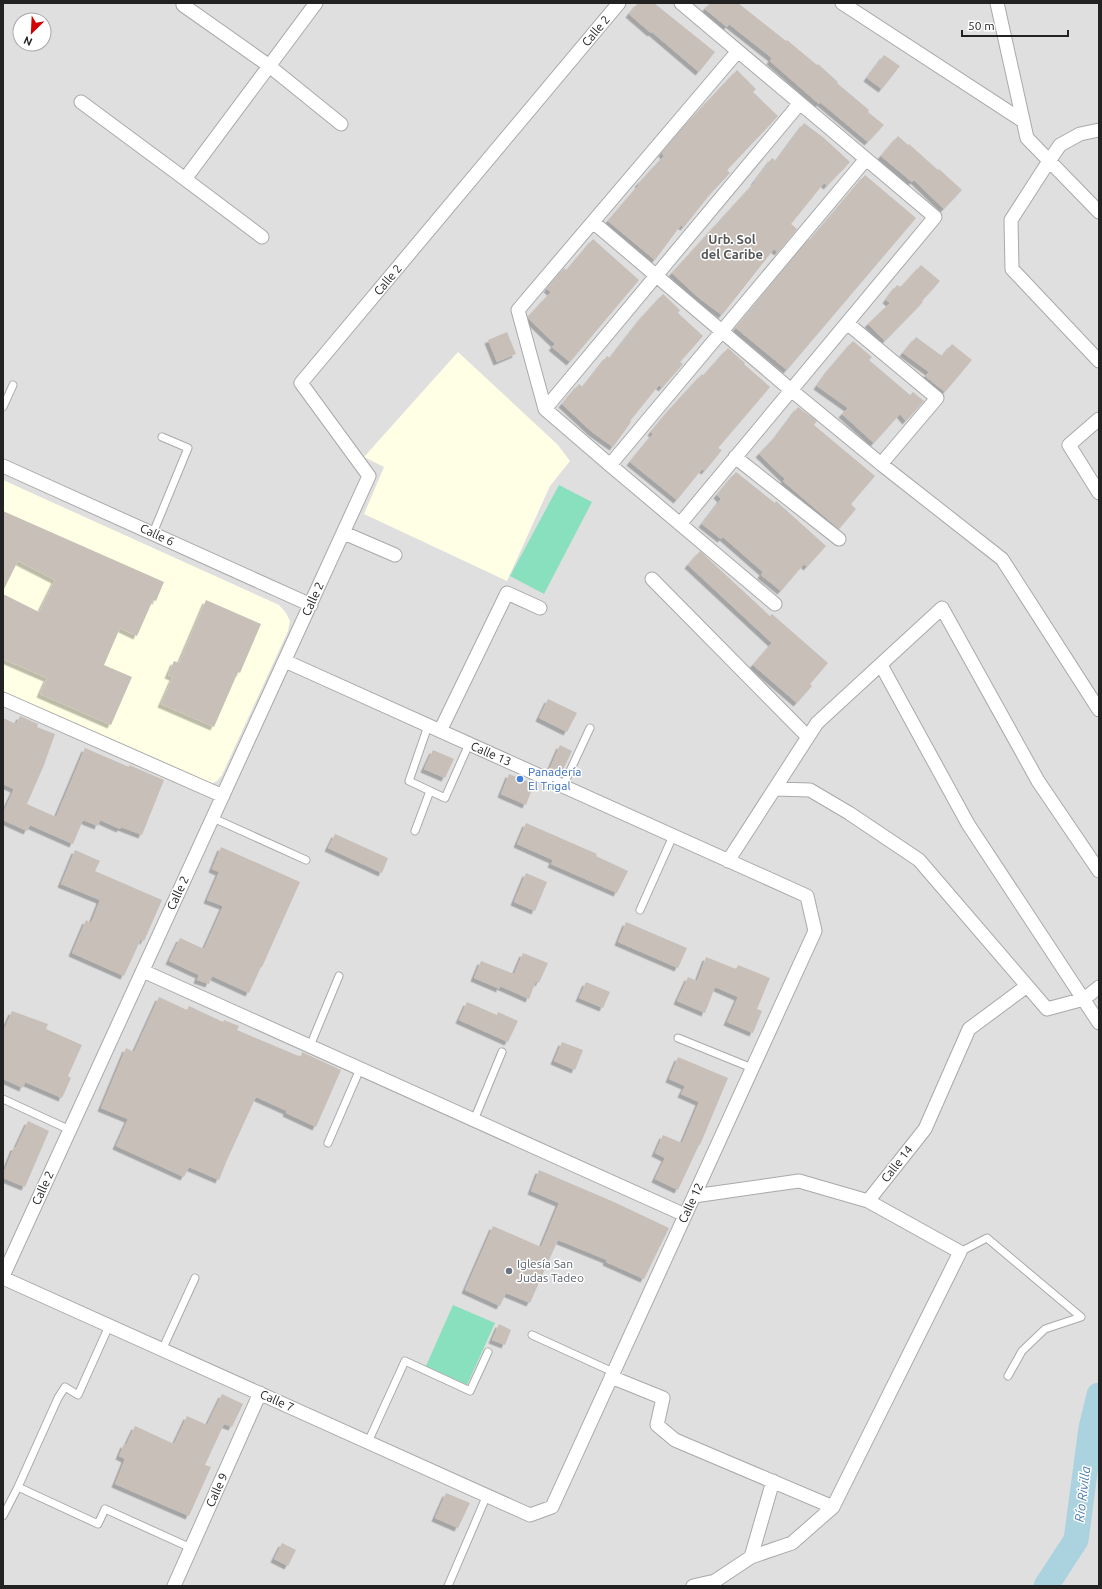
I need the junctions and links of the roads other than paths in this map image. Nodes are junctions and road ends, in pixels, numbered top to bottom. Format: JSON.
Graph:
{"nodes":[{"id":1,"x":316,"y":3,"type":"edge"},
{"id":2,"x":620,"y":3,"type":"edge"},
{"id":3,"x":681,"y":3,"type":"edge"},
{"id":4,"x":842,"y":3,"type":"edge"},
{"id":5,"x":997,"y":3,"type":"edge"},
{"id":6,"x":183,"y":5,"type":"dead end"},
{"id":7,"x":738,"y":51,"type":"junction"},
{"id":8,"x":268,"y":65,"type":"junction"},
{"id":9,"x":82,"y":102,"type":"dead end"},
{"id":10,"x":800,"y":103,"type":"junction"},
{"id":11,"x":1023,"y":121,"type":"junction"},
{"id":12,"x":341,"y":124,"type":"dead end"},
{"id":13,"x":1099,"y":130,"type":"edge"},
{"id":14,"x":866,"y":159,"type":"junction"},
{"id":15,"x":1049,"y":161,"type":"junction"},
{"id":16,"x":185,"y":179,"type":"junction"},
{"id":17,"x":1099,"y":212,"type":"edge"},
{"id":18,"x":593,"y":222,"type":"junction"},
{"id":19,"x":262,"y":237,"type":"dead end"},
{"id":20,"x":656,"y":275,"type":"junction"},
{"id":21,"x":847,"y":323,"type":"junction"},
{"id":22,"x":722,"y":331,"type":"junction"},
{"id":23,"x":1099,"y":361,"type":"edge"},
{"id":24,"x":13,"y":385,"type":"dead end"},
{"id":25,"x":791,"y":390,"type":"junction"},
{"id":26,"x":3,"y":407,"type":"edge"},
{"id":27,"x":545,"y":408,"type":"junction"},
{"id":28,"x":1099,"y":419,"type":"edge"},
{"id":29,"x":162,"y":437,"type":"dead end"},
{"id":30,"x":735,"y":457,"type":"junction"},
{"id":31,"x":882,"y":464,"type":"junction"},
{"id":32,"x":610,"y":465,"type":"junction"},
{"id":33,"x":3,"y":466,"type":"edge"},
{"id":34,"x":1099,"y":493,"type":"edge"},
{"id":35,"x":680,"y":524,"type":"junction"},
{"id":36,"x":152,"y":533,"type":"junction"},
{"id":37,"x":344,"y":533,"type":"junction"},
{"id":38,"x":839,"y":539,"type":"dead end"},
{"id":39,"x":395,"y":555,"type":"dead end"},
{"id":40,"x":652,"y":579,"type":"dead end"},
{"id":41,"x":775,"y":604,"type":"dead end"},
{"id":42,"x":311,"y":605,"type":"junction"},
{"id":43,"x":540,"y":608,"type":"dead end"},
{"id":44,"x":285,"y":661,"type":"junction"},
{"id":45,"x":881,"y":665,"type":"junction"},
{"id":46,"x":3,"y":699,"type":"edge"},
{"id":47,"x":1099,"y":710,"type":"edge"},
{"id":48,"x":434,"y":728,"type":"junction"},
{"id":49,"x":590,"y":728,"type":"dead end"},
{"id":50,"x":808,"y":736,"type":"junction"},
{"id":51,"x":469,"y":744,"type":"junction"},
{"id":52,"x":563,"y":786,"type":"junction"},
{"id":53,"x":775,"y":789,"type":"junction"},
{"id":54,"x":430,"y":791,"type":"junction"},
{"id":55,"x":223,"y":796,"type":"junction"},
{"id":56,"x":213,"y":818,"type":"junction"},
{"id":57,"x":415,"y":831,"type":"dead end"},
{"id":58,"x":673,"y":836,"type":"junction"},
{"id":59,"x":306,"y":860,"type":"dead end"},
{"id":60,"x":728,"y":861,"type":"junction"},
{"id":61,"x":1099,"y":871,"type":"edge"},
{"id":62,"x":807,"y":896,"type":"joint"},
{"id":63,"x":640,"y":910,"type":"dead end"},
{"id":64,"x":143,"y":971,"type":"junction"},
{"id":65,"x":339,"y":976,"type":"dead end"},
{"id":66,"x":1027,"y":986,"type":"junction"},
{"id":67,"x":1099,"y":987,"type":"edge"},
{"id":68,"x":1084,"y":999,"type":"junction"},
{"id":69,"x":1099,"y":1023,"type":"edge"},
{"id":70,"x":678,"y":1038,"type":"dead end"},
{"id":71,"x":310,"y":1046,"type":"junction"},
{"id":72,"x":502,"y":1052,"type":"dead end"},
{"id":73,"x":752,"y":1068,"type":"junction"},
{"id":74,"x":360,"y":1069,"type":"junction"},
{"id":75,"x":3,"y":1099,"type":"edge"},
{"id":76,"x":474,"y":1120,"type":"junction"},
{"id":77,"x":70,"y":1130,"type":"junction"},
{"id":78,"x":328,"y":1144,"type":"dead end"},
{"id":79,"x":694,"y":1196,"type":"junction"},
{"id":80,"x":868,"y":1201,"type":"junction"},
{"id":81,"x":685,"y":1215,"type":"junction"},
{"id":82,"x":960,"y":1252,"type":"junction"},
{"id":83,"x":3,"y":1277,"type":"edge"},
{"id":84,"x":195,"y":1278,"type":"dead end"},
{"id":85,"x":109,"y":1326,"type":"junction"},
{"id":86,"x":532,"y":1335,"type":"dead end"},
{"id":87,"x":162,"y":1350,"type":"junction"},
{"id":88,"x":488,"y":1352,"type":"dead end"},
{"id":89,"x":612,"y":1374,"type":"junction"},
{"id":90,"x":1008,"y":1376,"type":"dead end"},
{"id":91,"x":260,"y":1393,"type":"junction"},
{"id":92,"x":368,"y":1442,"type":"junction"},
{"id":93,"x":773,"y":1481,"type":"junction"},
{"id":94,"x":18,"y":1487,"type":"junction"},
{"id":95,"x":487,"y":1495,"type":"junction"},
{"id":96,"x":552,"y":1507,"type":"joint"},
{"id":97,"x":833,"y":1507,"type":"junction"},
{"id":98,"x":3,"y":1516,"type":"edge"},
{"id":99,"x":191,"y":1548,"type":"junction"},
{"id":100,"x":751,"y":1557,"type":"junction"},
{"id":101,"x":174,"y":1586,"type":"edge"},
{"id":102,"x":448,"y":1586,"type":"edge"},
{"id":103,"x":693,"y":1586,"type":"edge"}],
"edges":[{"from":1,"to":8,"type":"street"},
{"from":2,"to":37,"type":"street","name":"Calle 2"},
{"from":3,"to":7,"type":"street"},
{"from":4,"to":11,"type":"street"},
{"from":5,"to":11,"type":"street"},
{"from":6,"to":8,"type":"street"},
{"from":7,"to":10,"type":"street"},
{"from":7,"to":18,"type":"street"},
{"from":8,"to":12,"type":"street"},
{"from":8,"to":16,"type":"street"},
{"from":9,"to":16,"type":"street"},
{"from":10,"to":14,"type":"street"},
{"from":10,"to":20,"type":"street"},
{"from":11,"to":15,"type":"street"},
{"from":13,"to":15,"type":"street"},
{"from":14,"to":21,"type":"street"},
{"from":14,"to":22,"type":"street"},
{"from":15,"to":17,"type":"street"},
{"from":15,"to":23,"type":"street"},
{"from":16,"to":19,"type":"street"},
{"from":18,"to":20,"type":"street"},
{"from":18,"to":27,"type":"street"},
{"from":20,"to":22,"type":"street"},
{"from":20,"to":27,"type":"street"},
{"from":21,"to":25,"type":"street"},
{"from":21,"to":31,"type":"street"},
{"from":22,"to":25,"type":"street"},
{"from":22,"to":32,"type":"street"},
{"from":24,"to":26,"type":"lane"},
{"from":25,"to":30,"type":"street"},
{"from":25,"to":31,"type":"street"},
{"from":27,"to":32,"type":"street"},
{"from":28,"to":34,"type":"street"},
{"from":29,"to":36,"type":"lane"},
{"from":30,"to":35,"type":"street"},
{"from":30,"to":38,"type":"street"},
{"from":31,"to":47,"type":"street"},
{"from":32,"to":35,"type":"street"},
{"from":33,"to":36,"type":"street","name":"Calle 6"},
{"from":35,"to":41,"type":"street"},
{"from":36,"to":42,"type":"street","name":"Calle 6"},
{"from":37,"to":39,"type":"street"},
{"from":37,"to":42,"type":"street","name":"Calle 2"},
{"from":40,"to":50,"type":"street"},
{"from":42,"to":44,"type":"street","name":"Calle 2"},
{"from":43,"to":48,"type":"street"},
{"from":44,"to":48,"type":"street","name":"Calle 13"},
{"from":44,"to":55,"type":"street","name":"Calle 2"},
{"from":45,"to":50,"type":"street"},
{"from":45,"to":61,"type":"street"},
{"from":45,"to":68,"type":"street"},
{"from":46,"to":55,"type":"street"},
{"from":48,"to":51,"type":"street","name":"Calle 13"},
{"from":48,"to":54,"type":"lane"},
{"from":49,"to":52,"type":"lane"},
{"from":50,"to":53,"type":"street"},
{"from":51,"to":52,"type":"street","name":"Calle 13"},
{"from":51,"to":54,"type":"lane"},
{"from":52,"to":58,"type":"street","name":"Calle 13"},
{"from":53,"to":60,"type":"street"},
{"from":53,"to":66,"type":"street"},
{"from":54,"to":57,"type":"lane"},
{"from":55,"to":56,"type":"street","name":"Calle 2"},
{"from":56,"to":59,"type":"lane"},
{"from":56,"to":64,"type":"street","name":"Calle 2"},
{"from":58,"to":60,"type":"street","name":"Calle 13"},
{"from":58,"to":63,"type":"lane"},
{"from":60,"to":62,"type":"street","name":"Calle 13"},
{"from":62,"to":73,"type":"street","name":"Calle 12"},
{"from":64,"to":71,"type":"street"},
{"from":64,"to":77,"type":"street","name":"Calle 2"},
{"from":65,"to":71,"type":"lane"},
{"from":66,"to":68,"type":"street"},
{"from":66,"to":80,"type":"street","name":"Calle 14"},
{"from":67,"to":68,"type":"street"},
{"from":68,"to":69,"type":"street"},
{"from":70,"to":73,"type":"lane"},
{"from":71,"to":74,"type":"street"},
{"from":72,"to":76,"type":"lane"},
{"from":73,"to":79,"type":"street","name":"Calle 12"},
{"from":74,"to":76,"type":"street"},
{"from":74,"to":78,"type":"lane"},
{"from":75,"to":77,"type":"lane"},
{"from":76,"to":81,"type":"street"},
{"from":77,"to":83,"type":"street","name":"Calle 2"},
{"from":79,"to":80,"type":"street"},
{"from":79,"to":81,"type":"street","name":"Calle 12"},
{"from":80,"to":82,"type":"street"},
{"from":81,"to":89,"type":"street","name":"Calle 12"},
{"from":82,"to":90,"type":"lane"},
{"from":82,"to":97,"type":"street"},
{"from":83,"to":85,"type":"street","name":"Calle 7"},
{"from":84,"to":87,"type":"lane"},
{"from":85,"to":87,"type":"street","name":"Calle 7"},
{"from":85,"to":94,"type":"lane"},
{"from":86,"to":89,"type":"lane"},
{"from":87,"to":91,"type":"street","name":"Calle 7"},
{"from":88,"to":92,"type":"lane"},
{"from":89,"to":93,"type":"street"},
{"from":89,"to":96,"type":"street","name":"Calle 12"},
{"from":91,"to":92,"type":"street","name":"Calle 7"},
{"from":91,"to":99,"type":"street","name":"Calle 9"},
{"from":92,"to":95,"type":"street","name":"Calle 7"},
{"from":93,"to":97,"type":"street"},
{"from":93,"to":100,"type":"street"},
{"from":94,"to":98,"type":"lane"},
{"from":94,"to":99,"type":"lane"},
{"from":95,"to":96,"type":"street","name":"Calle 7"},
{"from":95,"to":102,"type":"lane"},
{"from":97,"to":100,"type":"street"},
{"from":99,"to":101,"type":"street","name":"Calle 9"},
{"from":100,"to":103,"type":"street"}]}
